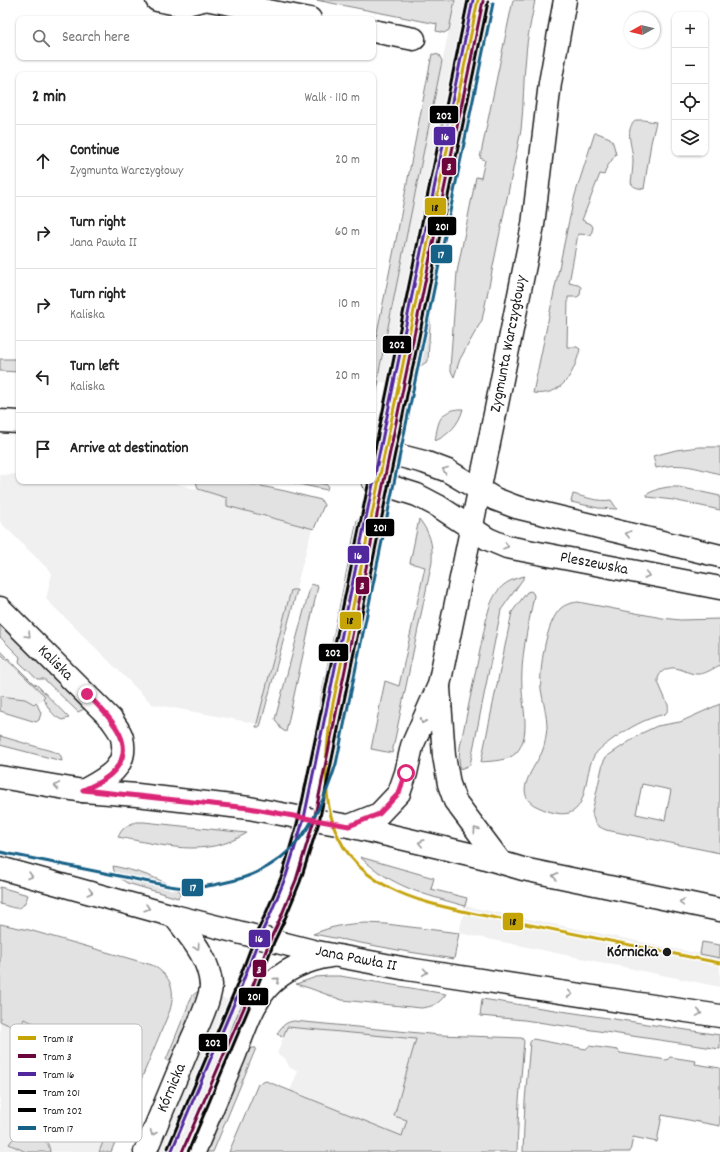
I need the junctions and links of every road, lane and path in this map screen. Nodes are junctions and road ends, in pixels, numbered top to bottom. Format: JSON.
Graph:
{"nodes":[{"id":1,"x":157,"y":0,"type":"edge"},
{"id":2,"x":203,"y":0,"type":"edge"},
{"id":3,"x":210,"y":0,"type":"edge"},
{"id":4,"x":565,"y":0,"type":"edge"},
{"id":5,"x":294,"y":16,"type":"edge"},
{"id":6,"x":376,"y":32,"type":"edge"},
{"id":7,"x":414,"y":39,"type":"dead end"},
{"id":8,"x":0,"y":421,"type":"edge"},
{"id":9,"x":16,"y":422,"type":"edge"},
{"id":10,"x":376,"y":450,"type":"edge"},
{"id":11,"x":376,"y":482,"type":"edge"},
{"id":12,"x":479,"y":489,"type":"junction"},
{"id":13,"x":472,"y":528,"type":"junction"},
{"id":14,"x":720,"y":556,"type":"edge"},
{"id":15,"x":720,"y":588,"type":"edge"},
{"id":16,"x":0,"y":608,"type":"edge"},
{"id":17,"x":439,"y":685,"type":"junction"},
{"id":18,"x":0,"y":777,"type":"edge"},
{"id":19,"x":83,"y":790,"type":"junction"},
{"id":20,"x":349,"y":826,"type":"junction"},
{"id":21,"x":500,"y":862,"type":"junction"},
{"id":22,"x":0,"y":868,"type":"edge"},
{"id":23,"x":720,"y":910,"type":"edge"},
{"id":24,"x":174,"y":916,"type":"junction"},
{"id":25,"x":334,"y":955,"type":"junction"},
{"id":26,"x":720,"y":1016,"type":"edge"},
{"id":27,"x":145,"y":1152,"type":"edge"},
{"id":28,"x":194,"y":1152,"type":"edge"}],
"edges":[{"from":1,"to":2,"type":"street"},
{"from":3,"to":5,"type":"street"},
{"from":4,"to":12,"type":"street","name":"Zygmunta Warczygłowy"},
{"from":6,"to":7,"type":"street"},
{"from":8,"to":9,"type":"street"},
{"from":12,"to":10,"type":"street","one_way":true},
{"from":11,"to":13,"type":"street","name":"Pleszewska"},
{"from":12,"to":13,"type":"street","name":"Zygmunta Warczygłowy"},
{"from":14,"to":12,"type":"street","one_way":true},
{"from":13,"to":15,"type":"street","name":"Pleszewska","one_way":true},
{"from":13,"to":17,"type":"street","name":"Zygmunta Warczygłowy"},
{"from":16,"to":19,"type":"street","name":"Kaliska","one_way":true},
{"from":17,"to":20,"type":"street","name":"Zygmunta Warczygłowy","one_way":true},
{"from":21,"to":17,"type":"street","name":"Zygmunta Warczygłowy","one_way":true},
{"from":19,"to":18,"type":"street","one_way":true},
{"from":19,"to":20,"type":"street"},
{"from":21,"to":20,"type":"street","one_way":true},
{"from":23,"to":21,"type":"street","one_way":true},
{"from":22,"to":24,"type":"street","name":"Jana Pawła II","one_way":true},
{"from":24,"to":25,"type":"street","name":"Jana Pawła II"},
{"from":24,"to":27,"type":"street","name":"Kórnicka","one_way":true},
{"from":25,"to":26,"type":"street","name":"Jana Pawła II","one_way":true},
{"from":28,"to":25,"type":"street","one_way":true}]}
